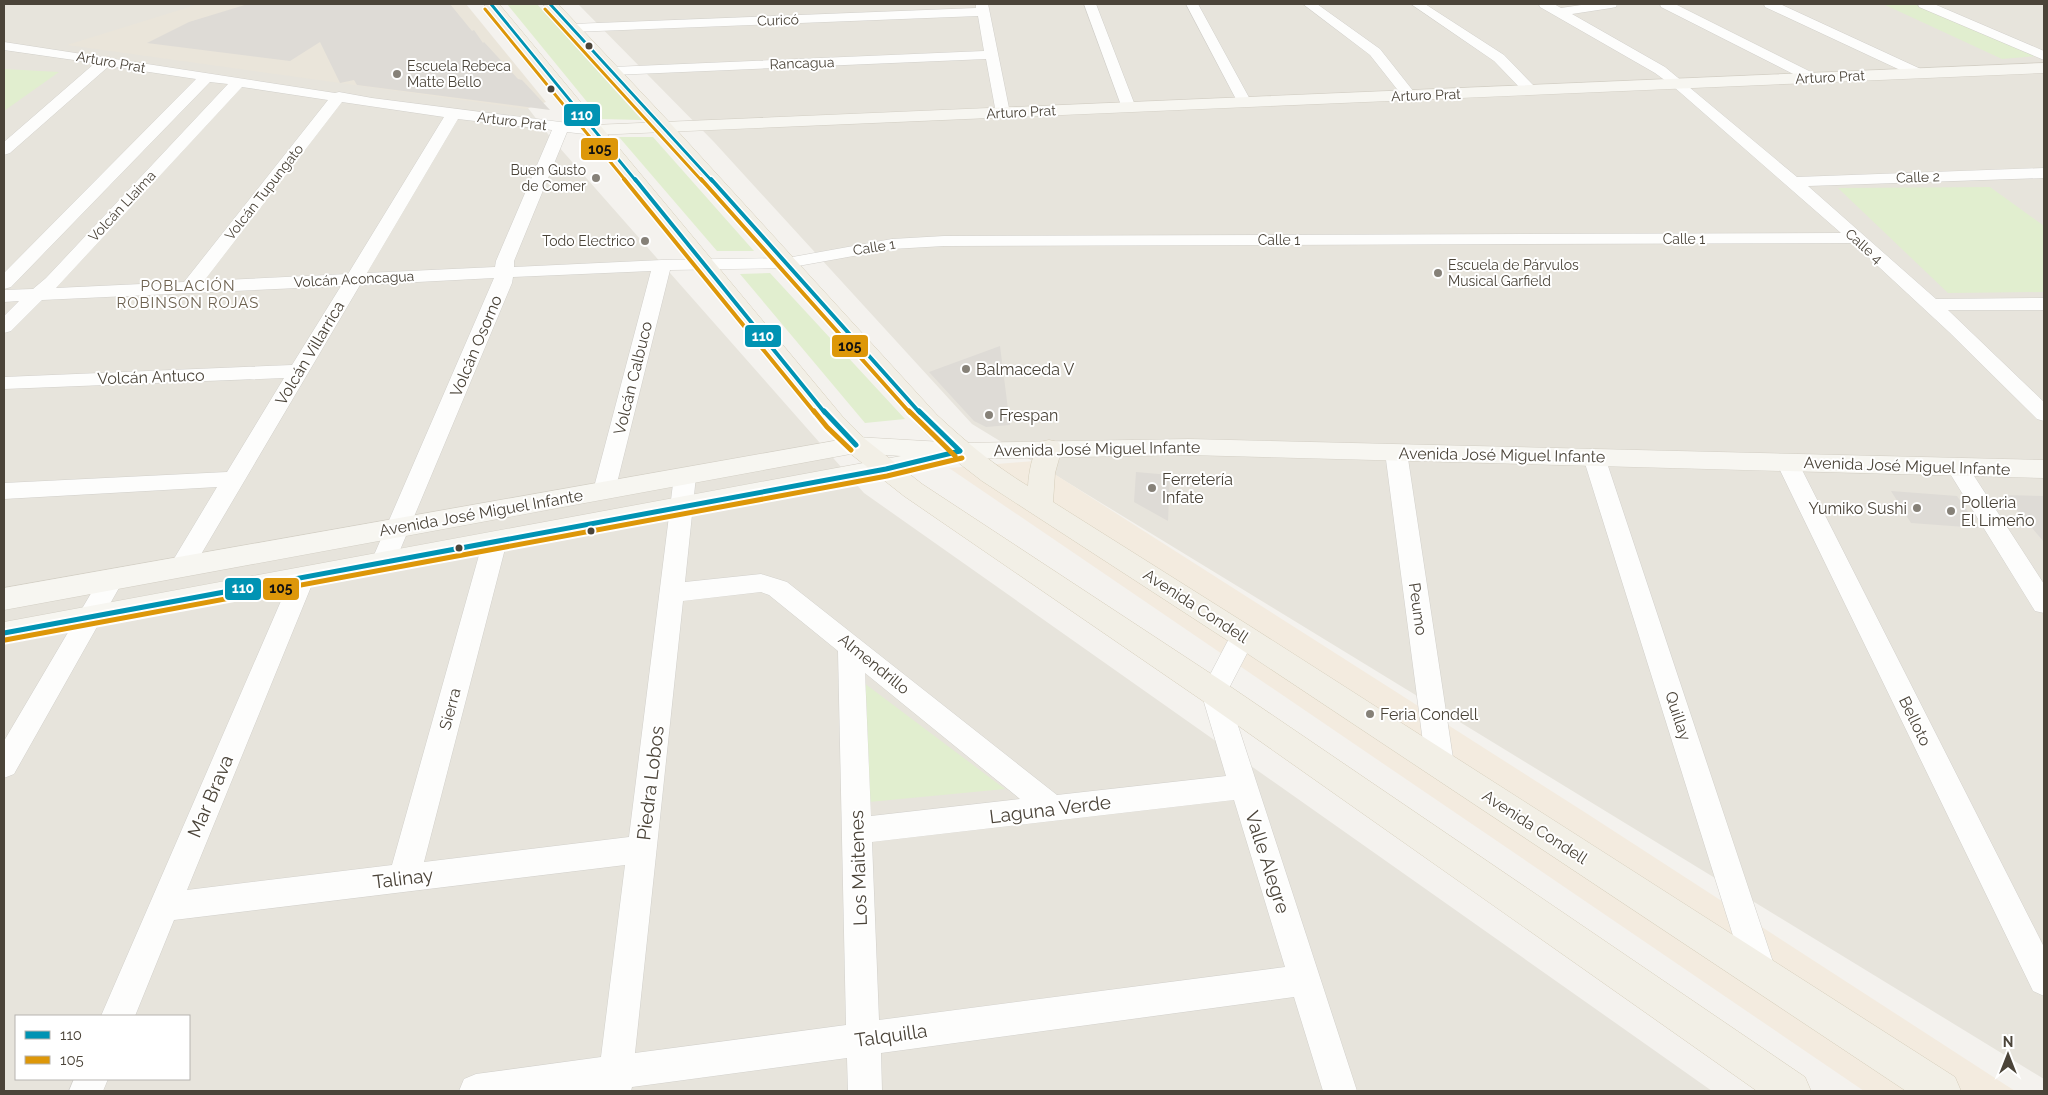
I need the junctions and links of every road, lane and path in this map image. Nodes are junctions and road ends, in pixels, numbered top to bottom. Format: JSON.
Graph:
{"nodes":[{"id":1,"x":491,"y":4,"type":"edge"},
{"id":2,"x":550,"y":4,"type":"edge"},
{"id":3,"x":770,"y":4,"type":"edge"},
{"id":4,"x":1090,"y":4,"type":"edge"},
{"id":5,"x":1192,"y":4,"type":"edge"},
{"id":6,"x":1309,"y":4,"type":"edge"},
{"id":7,"x":1416,"y":4,"type":"edge"},
{"id":8,"x":1545,"y":4,"type":"edge"},
{"id":9,"x":1611,"y":4,"type":"edge"},
{"id":10,"x":1666,"y":4,"type":"edge"},
{"id":11,"x":1927,"y":4,"type":"edge"},
{"id":12,"x":1797,"y":5,"type":"dead end"},
{"id":13,"x":1775,"y":6,"type":"edge"},
{"id":14,"x":983,"y":8,"type":"edge"},
{"id":15,"x":872,"y":10,"type":"edge"},
{"id":16,"x":1559,"y":12,"type":"junction"},
{"id":17,"x":767,"y":20,"type":"junction"},
{"id":18,"x":572,"y":28,"type":"junction"},
{"id":19,"x":4,"y":46,"type":"edge"},
{"id":20,"x":992,"y":55,"type":"junction"},
{"id":21,"x":2044,"y":56,"type":"edge"},
{"id":22,"x":106,"y":61,"type":"junction"},
{"id":23,"x":2044,"y":68,"type":"edge"},
{"id":24,"x":613,"y":71,"type":"junction"},
{"id":25,"x":1918,"y":73,"type":"junction"},
{"id":26,"x":206,"y":77,"type":"junction"},
{"id":27,"x":1812,"y":78,"type":"junction"},
{"id":28,"x":238,"y":82,"type":"junction"},
{"id":29,"x":1679,"y":84,"type":"junction"},
{"id":30,"x":1530,"y":90,"type":"junction"},
{"id":31,"x":1409,"y":95,"type":"junction"},
{"id":32,"x":339,"y":96,"type":"junction"},
{"id":33,"x":1245,"y":102,"type":"junction"},
{"id":34,"x":1129,"y":108,"type":"junction"},
{"id":35,"x":454,"y":113,"type":"junction"},
{"id":36,"x":1003,"y":113,"type":"junction"},
{"id":37,"x":561,"y":127,"type":"junction"},
{"id":38,"x":666,"y":128,"type":"junction"},
{"id":39,"x":594,"y":130,"type":"junction"},
{"id":40,"x":4,"y":150,"type":"edge"},
{"id":41,"x":2044,"y":173,"type":"edge"},
{"id":42,"x":1792,"y":182,"type":"junction"},
{"id":43,"x":1855,"y":238,"type":"junction"},
{"id":44,"x":704,"y":264,"type":"junction"},
{"id":45,"x":787,"y":264,"type":"junction"},
{"id":46,"x":662,"y":265,"type":"junction"},
{"id":47,"x":504,"y":272,"type":"junction"},
{"id":48,"x":354,"y":279,"type":"junction"},
{"id":49,"x":4,"y":283,"type":"edge"},
{"id":50,"x":190,"y":287,"type":"junction"},
{"id":51,"x":37,"y":294,"type":"junction"},
{"id":52,"x":4,"y":296,"type":"edge"},
{"id":53,"x":2044,"y":304,"type":"edge"},
{"id":54,"x":1931,"y":305,"type":"junction"},
{"id":55,"x":4,"y":327,"type":"edge"},
{"id":56,"x":299,"y":371,"type":"junction"},
{"id":57,"x":4,"y":383,"type":"edge"},
{"id":58,"x":2044,"y":414,"type":"edge"},
{"id":59,"x":856,"y":445,"type":"junction"},
{"id":60,"x":1049,"y":448,"type":"junction"},
{"id":61,"x":960,"y":451,"type":"junction"},
{"id":62,"x":1396,"y":452,"type":"junction"},
{"id":63,"x":1594,"y":457,"type":"junction"},
{"id":64,"x":1787,"y":462,"type":"junction"},
{"id":65,"x":1957,"y":467,"type":"junction"},
{"id":66,"x":886,"y":468,"type":"junction"},
{"id":67,"x":2044,"y":469,"type":"edge"},
{"id":68,"x":685,"y":476,"type":"junction"},
{"id":69,"x":234,"y":479,"type":"junction"},
{"id":70,"x":604,"y":490,"type":"junction"},
{"id":71,"x":4,"y":491,"type":"edge"},
{"id":72,"x":682,"y":506,"type":"junction"},
{"id":73,"x":1040,"y":507,"type":"junction"},
{"id":74,"x":398,"y":528,"type":"junction"},
{"id":75,"x":495,"y":541,"type":"junction"},
{"id":76,"x":383,"y":562,"type":"junction"},
{"id":77,"x":181,"y":567,"type":"junction"},
{"id":78,"x":303,"y":577,"type":"junction"},
{"id":79,"x":112,"y":579,"type":"junction"},
{"id":80,"x":672,"y":592,"type":"junction"},
{"id":81,"x":4,"y":599,"type":"edge"},
{"id":82,"x":2044,"y":604,"type":"edge"},
{"id":83,"x":90,"y":617,"type":"junction"},
{"id":84,"x":4,"y":633,"type":"edge"},
{"id":85,"x":1243,"y":636,"type":"junction"},
{"id":86,"x":851,"y":646,"type":"junction"},
{"id":87,"x":1214,"y":692,"type":"junction"},
{"id":88,"x":1440,"y":765,"type":"junction"},
{"id":89,"x":4,"y":766,"type":"edge"},
{"id":90,"x":1244,"y":786,"type":"junction"},
{"id":91,"x":1052,"y":808,"type":"junction"},
{"id":92,"x":857,"y":831,"type":"junction"},
{"id":93,"x":642,"y":849,"type":"junction"},
{"id":94,"x":404,"y":878,"type":"junction"},
{"id":95,"x":164,"y":907,"type":"junction"},
{"id":96,"x":1761,"y":974,"type":"junction"},
{"id":97,"x":1305,"y":980,"type":"junction"},
{"id":98,"x":2044,"y":980,"type":"edge"},
{"id":99,"x":118,"y":1015,"type":"edge"},
{"id":100,"x":863,"y":1039,"type":"junction"},
{"id":101,"x":615,"y":1082,"type":"edge"},
{"id":102,"x":1924,"y":1086,"type":"edge"},
{"id":103,"x":476,"y":1091,"type":"edge"},
{"id":104,"x":865,"y":1091,"type":"edge"},
{"id":105,"x":1340,"y":1091,"type":"edge"},
{"id":106,"x":1791,"y":1091,"type":"edge"}],
"edges":[{"from":1,"to":39,"type":"main road"},
{"from":2,"to":18,"type":"main road","name":"Avenida Condell"},
{"from":3,"to":17,"type":"street"},
{"from":4,"to":34,"type":"street"},
{"from":5,"to":33,"type":"street"},
{"from":6,"to":31,"type":"street"},
{"from":7,"to":30,"type":"street"},
{"from":8,"to":16,"type":"street","name":"Calle 4"},
{"from":9,"to":16,"type":"street"},
{"from":10,"to":27,"type":"street"},
{"from":11,"to":21,"type":"street"},
{"from":12,"to":13,"type":"street"},
{"from":13,"to":25,"type":"street"},
{"from":14,"to":15,"type":"street","name":"Curicó"},
{"from":14,"to":20,"type":"street"},
{"from":15,"to":17,"type":"street","name":"Curicó"},
{"from":16,"to":29,"type":"street","name":"Calle 4"},
{"from":17,"to":18,"type":"street","name":"Curicó"},
{"from":18,"to":24,"type":"main road","name":"Avenida Condell"},
{"from":19,"to":22,"type":"street","name":"Arturo Prat"},
{"from":20,"to":24,"type":"street","name":"Rancagua"},
{"from":20,"to":36,"type":"street"},
{"from":22,"to":26,"type":"street","name":"Arturo Prat"},
{"from":22,"to":40,"type":"street"},
{"from":23,"to":25,"type":"street","name":"Arturo Prat"},
{"from":24,"to":38,"type":"main road","name":"Avenida Condell"},
{"from":25,"to":27,"type":"street","name":"Arturo Prat"},
{"from":26,"to":28,"type":"street","name":"Arturo Prat"},
{"from":26,"to":49,"type":"street","name":"Volcán Llaima"},
{"from":27,"to":29,"type":"street","name":"Arturo Prat"},
{"from":28,"to":32,"type":"street","name":"Arturo Prat"},
{"from":28,"to":51,"type":"street","name":"Volcán Llaima"},
{"from":29,"to":30,"type":"street","name":"Arturo Prat"},
{"from":29,"to":42,"type":"street","name":"Calle 4"},
{"from":30,"to":31,"type":"street","name":"Arturo Prat"},
{"from":31,"to":33,"type":"street","name":"Arturo Prat"},
{"from":32,"to":35,"type":"street","name":"Arturo Prat"},
{"from":32,"to":50,"type":"street","name":"Volcán Tupungato"},
{"from":33,"to":34,"type":"street","name":"Arturo Prat"},
{"from":34,"to":36,"type":"street","name":"Arturo Prat"},
{"from":35,"to":37,"type":"street","name":"Arturo Prat"},
{"from":35,"to":48,"type":"street","name":"Volcán Villarrica"},
{"from":36,"to":38,"type":"street","name":"Arturo Prat"},
{"from":37,"to":39,"type":"street","name":"Arturo Prat"},
{"from":37,"to":47,"type":"street","name":"Volcán Osorno"},
{"from":38,"to":39,"type":"street","name":"Arturo Prat"},
{"from":38,"to":45,"type":"main road","name":"Avenida Condell"},
{"from":39,"to":44,"type":"main road"},
{"from":41,"to":42,"type":"street","name":"Calle 2"},
{"from":42,"to":43,"type":"street","name":"Calle 4"},
{"from":43,"to":45,"type":"street","name":"Calle 1"},
{"from":43,"to":54,"type":"street","name":"Calle 4"},
{"from":44,"to":45,"type":"street","name":"Calle 1"},
{"from":44,"to":46,"type":"street","name":"Volcán Aconcagua"},
{"from":44,"to":59,"type":"main road"},
{"from":45,"to":61,"type":"main road","name":"Avenida Condell"},
{"from":46,"to":47,"type":"street","name":"Volcán Aconcagua"},
{"from":46,"to":70,"type":"street","name":"Volcán Calbuco"},
{"from":47,"to":48,"type":"street","name":"Volcán Aconcagua"},
{"from":47,"to":74,"type":"street","name":"Volcán Osorno"},
{"from":48,"to":50,"type":"street","name":"Volcán Aconcagua"},
{"from":48,"to":56,"type":"street","name":"Volcán Villarrica"},
{"from":50,"to":51,"type":"street","name":"Volcán Aconcagua"},
{"from":51,"to":52,"type":"street","name":"Volcán Aconcagua"},
{"from":51,"to":55,"type":"street","name":"Volcán Llaima"},
{"from":53,"to":54,"type":"street"},
{"from":54,"to":58,"type":"street","name":"Calle 4"},
{"from":56,"to":57,"type":"street","name":"Volcán Antuco"},
{"from":56,"to":69,"type":"street","name":"Volcán Villarrica"},
{"from":59,"to":61,"type":"street","name":"Avenida José Miguel Infante"},
{"from":59,"to":66,"type":"main road"},
{"from":59,"to":68,"type":"street","name":"Avenida José Miguel Infante"},
{"from":60,"to":61,"type":"street","name":"Avenida José Miguel Infante"},
{"from":60,"to":62,"type":"street","name":"Avenida José Miguel Infante"},
{"from":60,"to":73,"type":"main road"},
{"from":61,"to":66,"type":"street","name":"Avenida José Miguel Infante"},
{"from":61,"to":73,"type":"main road","name":"Avenida Condell"},
{"from":62,"to":63,"type":"street","name":"Avenida José Miguel Infante"},
{"from":62,"to":88,"type":"street","name":"Peumo"},
{"from":63,"to":64,"type":"street","name":"Avenida José Miguel Infante"},
{"from":63,"to":96,"type":"street","name":"Quillay"},
{"from":64,"to":65,"type":"street","name":"Avenida José Miguel Infante"},
{"from":64,"to":98,"type":"street","name":"Belloto"},
{"from":65,"to":67,"type":"street","name":"Avenida José Miguel Infante"},
{"from":65,"to":82,"type":"street"},
{"from":66,"to":72,"type":"street","name":"Avenida José Miguel Infante"},
{"from":66,"to":87,"type":"main road"},
{"from":68,"to":70,"type":"street","name":"Avenida José Miguel Infante"},
{"from":68,"to":72,"type":"street","name":"Piedra Lobos"},
{"from":69,"to":71,"type":"street"},
{"from":69,"to":77,"type":"street","name":"Volcán Villarrica"},
{"from":70,"to":74,"type":"street","name":"Avenida José Miguel Infante"},
{"from":72,"to":75,"type":"street","name":"Avenida José Miguel Infante"},
{"from":72,"to":80,"type":"street","name":"Piedra Lobos"},
{"from":73,"to":85,"type":"main road","name":"Avenida Condell"},
{"from":74,"to":76,"type":"street","name":"Volcán Osorno"},
{"from":74,"to":77,"type":"street","name":"Avenida José Miguel Infante"},
{"from":75,"to":76,"type":"street","name":"Avenida José Miguel Infante"},
{"from":75,"to":94,"type":"street","name":"Sierra"},
{"from":76,"to":78,"type":"street","name":"Avenida José Miguel Infante"},
{"from":77,"to":79,"type":"street","name":"Avenida José Miguel Infante"},
{"from":78,"to":83,"type":"street","name":"Avenida José Miguel Infante"},
{"from":78,"to":95,"type":"street","name":"Mar Brava"},
{"from":79,"to":81,"type":"street","name":"Avenida José Miguel Infante"},
{"from":79,"to":83,"type":"street"},
{"from":80,"to":86,"type":"street","name":"Almendrillo"},
{"from":80,"to":93,"type":"street","name":"Piedra Lobos"},
{"from":83,"to":84,"type":"street","name":"Avenida José Miguel Infante"},
{"from":83,"to":89,"type":"street"},
{"from":85,"to":87,"type":"street"},
{"from":85,"to":88,"type":"main road","name":"Avenida Condell"},
{"from":86,"to":91,"type":"street","name":"Almendrillo"},
{"from":86,"to":92,"type":"street","name":"Los Maitenes"},
{"from":87,"to":90,"type":"street","name":"Valle Alegre"},
{"from":87,"to":106,"type":"main road"},
{"from":88,"to":96,"type":"main road","name":"Avenida Condell"},
{"from":90,"to":91,"type":"street","name":"Laguna Verde"},
{"from":90,"to":97,"type":"street","name":"Valle Alegre"},
{"from":91,"to":92,"type":"street","name":"Laguna Verde"},
{"from":92,"to":100,"type":"street","name":"Los Maitenes"},
{"from":93,"to":94,"type":"street","name":"Talinay"},
{"from":93,"to":101,"type":"street","name":"Piedra Lobos"},
{"from":94,"to":95,"type":"street","name":"Talinay"},
{"from":95,"to":99,"type":"street","name":"Mar Brava"},
{"from":96,"to":102,"type":"main road","name":"Avenida Condell"},
{"from":97,"to":100,"type":"street","name":"Talquilla"},
{"from":97,"to":105,"type":"street","name":"Valle Alegre"},
{"from":100,"to":101,"type":"street","name":"Talquilla"},
{"from":100,"to":104,"type":"street","name":"Los Maitenes"},
{"from":101,"to":103,"type":"street","name":"Talquilla"}]}
